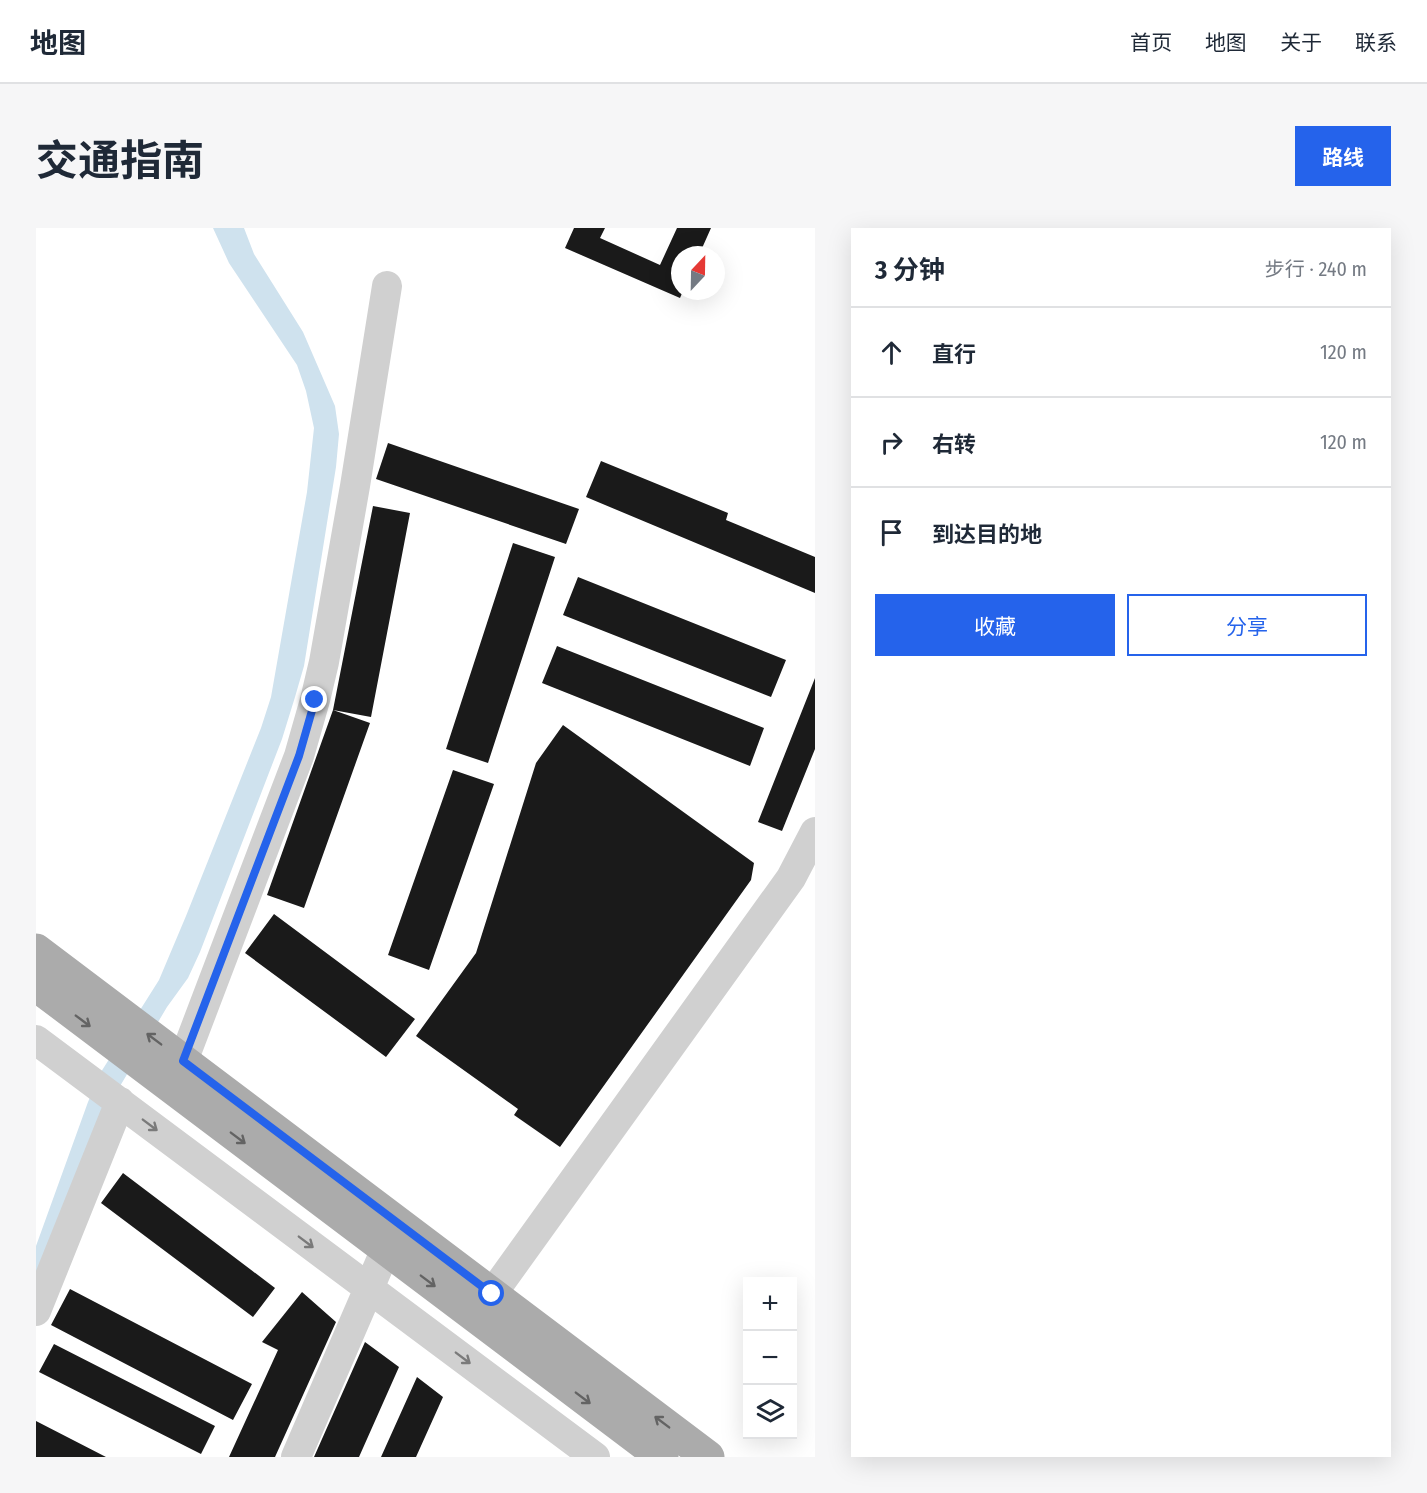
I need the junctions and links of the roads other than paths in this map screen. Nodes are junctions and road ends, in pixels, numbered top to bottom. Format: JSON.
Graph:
{"nodes":[{"id":1,"x":387,"y":286,"type":"dead end"},
{"id":2,"x":815,"y":832,"type":"edge"},
{"id":3,"x":36,"y":950,"type":"edge"},
{"id":4,"x":36,"y":985,"type":"edge"},
{"id":5,"x":36,"y":1040,"type":"edge"},
{"id":6,"x":183,"y":1061,"type":"junction"},
{"id":7,"x":120,"y":1102,"type":"junction"},
{"id":8,"x":386,"y":1249,"type":"junction"},
{"id":9,"x":369,"y":1288,"type":"junction"},
{"id":10,"x":492,"y":1294,"type":"junction"},
{"id":11,"x":36,"y":1311,"type":"edge"},
{"id":12,"x":296,"y":1457,"type":"edge"},
{"id":13,"x":595,"y":1457,"type":"edge"},
{"id":14,"x":662,"y":1457,"type":"edge"},
{"id":15,"x":708,"y":1457,"type":"edge"}],
"edges":[{"from":1,"to":6,"type":"street"},
{"from":2,"to":10,"type":"street"},
{"from":6,"to":3,"type":"main road","one_way":true},
{"from":4,"to":8,"type":"main road","one_way":true},
{"from":5,"to":7,"type":"street"},
{"from":6,"to":10,"type":"main road"},
{"from":7,"to":9,"type":"street","one_way":true},
{"from":7,"to":11,"type":"street"},
{"from":8,"to":9,"type":"street"},
{"from":8,"to":14,"type":"main road","one_way":true},
{"from":9,"to":12,"type":"street"},
{"from":9,"to":13,"type":"street","one_way":true},
{"from":15,"to":10,"type":"main road","one_way":true}]}
